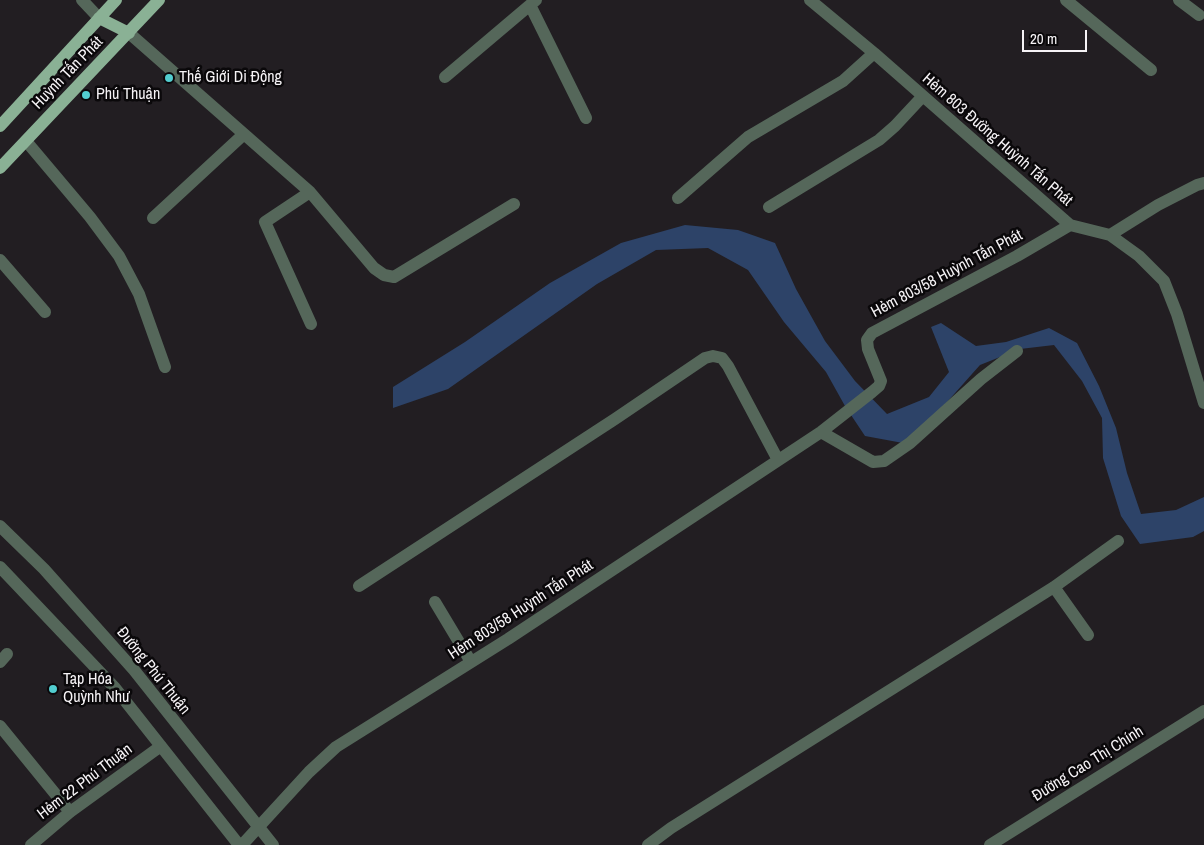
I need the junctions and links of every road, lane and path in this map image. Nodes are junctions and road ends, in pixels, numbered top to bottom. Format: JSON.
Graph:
{"nodes":[{"id":1,"x":82,"y":0,"type":"edge"},
{"id":2,"x":116,"y":0,"type":"edge"},
{"id":3,"x":159,"y":0,"type":"edge"},
{"id":4,"x":810,"y":0,"type":"edge"},
{"id":5,"x":1066,"y":0,"type":"edge"},
{"id":6,"x":1179,"y":0,"type":"edge"},
{"id":7,"x":533,"y":2,"type":"edge"},
{"id":8,"x":1199,"y":15,"type":"dead end"},
{"id":9,"x":100,"y":18,"type":"junction"},
{"id":10,"x":129,"y":33,"type":"junction"},
{"id":11,"x":874,"y":53,"type":"junction"},
{"id":12,"x":1151,"y":70,"type":"dead end"},
{"id":13,"x":446,"y":77,"type":"dead end"},
{"id":14,"x":922,"y":97,"type":"junction"},
{"id":15,"x":586,"y":118,"type":"dead end"},
{"id":16,"x":0,"y":126,"type":"edge"},
{"id":17,"x":244,"y":134,"type":"junction"},
{"id":18,"x":26,"y":141,"type":"junction"},
{"id":19,"x":0,"y":168,"type":"edge"},
{"id":20,"x":1204,"y":184,"type":"edge"},
{"id":21,"x":310,"y":192,"type":"junction"},
{"id":22,"x":678,"y":198,"type":"dead end"},
{"id":23,"x":514,"y":204,"type":"dead end"},
{"id":24,"x":768,"y":207,"type":"dead end"},
{"id":25,"x":153,"y":218,"type":"dead end"},
{"id":26,"x":1070,"y":225,"type":"junction"},
{"id":27,"x":1110,"y":235,"type":"junction"},
{"id":28,"x":0,"y":260,"type":"edge"},
{"id":29,"x":45,"y":312,"type":"dead end"},
{"id":30,"x":311,"y":324,"type":"dead end"},
{"id":31,"x":1017,"y":351,"type":"dead end"},
{"id":32,"x":165,"y":367,"type":"dead end"},
{"id":33,"x":1204,"y":404,"type":"edge"},
{"id":34,"x":821,"y":432,"type":"junction"},
{"id":35,"x":778,"y":460,"type":"junction"},
{"id":36,"x":0,"y":526,"type":"edge"},
{"id":37,"x":1118,"y":541,"type":"dead end"},
{"id":38,"x":0,"y":567,"type":"edge"},
{"id":39,"x":359,"y":586,"type":"dead end"},
{"id":40,"x":1054,"y":587,"type":"junction"},
{"id":41,"x":435,"y":602,"type":"dead end"},
{"id":42,"x":1088,"y":635,"type":"dead end"},
{"id":43,"x":471,"y":662,"type":"junction"},
{"id":44,"x":1204,"y":711,"type":"edge"},
{"id":45,"x":0,"y":726,"type":"edge"},
{"id":46,"x":161,"y":746,"type":"junction"},
{"id":47,"x":70,"y":812,"type":"junction"},
{"id":48,"x":259,"y":827,"type":"junction"},
{"id":49,"x":30,"y":845,"type":"edge"},
{"id":50,"x":240,"y":845,"type":"edge"},
{"id":51,"x":273,"y":845,"type":"edge"},
{"id":52,"x":648,"y":845,"type":"edge"},
{"id":53,"x":990,"y":845,"type":"edge"}],
"edges":[{"from":1,"to":9,"type":"street"},
{"from":2,"to":9,"type":"main road","name":"Huỳnh Tấn Phát"},
{"from":3,"to":10,"type":"main road","name":"Huỳnh Tấn Phát"},
{"from":4,"to":11,"type":"street","name":"Hẻm 803 Đường Huỳnh Tấn Phát"},
{"from":5,"to":12,"type":"street"},
{"from":6,"to":8,"type":"street"},
{"from":7,"to":13,"type":"street"},
{"from":7,"to":15,"type":"street"},
{"from":9,"to":10,"type":"main road"},
{"from":9,"to":16,"type":"main road","name":"Huỳnh Tấn Phát"},
{"from":10,"to":17,"type":"street"},
{"from":10,"to":18,"type":"main road","name":"Huỳnh Tấn Phát"},
{"from":11,"to":14,"type":"street","name":"Hẻm 803 Đường Huỳnh Tấn Phát"},
{"from":11,"to":22,"type":"street"},
{"from":14,"to":24,"type":"street"},
{"from":14,"to":26,"type":"street","name":"Hẻm 803 Đường Huỳnh Tấn Phát"},
{"from":17,"to":21,"type":"street"},
{"from":17,"to":25,"type":"street"},
{"from":18,"to":19,"type":"main road","name":"Huỳnh Tấn Phát"},
{"from":18,"to":32,"type":"street"},
{"from":20,"to":27,"type":"street"},
{"from":21,"to":23,"type":"street"},
{"from":21,"to":30,"type":"street"},
{"from":26,"to":27,"type":"street","name":"Hẻm 803 Đường Huỳnh Tấn Phát"},
{"from":26,"to":34,"type":"street","name":"Hẻm 803/58 Huỳnh Tấn Phát"},
{"from":27,"to":33,"type":"street","name":"Hẻm 803 Đường Huỳnh Tấn Phát"},
{"from":28,"to":29,"type":"street"},
{"from":31,"to":34,"type":"street"},
{"from":34,"to":35,"type":"street","name":"Hẻm 803/58 Huỳnh Tấn Phát"},
{"from":35,"to":39,"type":"street"},
{"from":35,"to":43,"type":"street","name":"Hẻm 803/58 Huỳnh Tấn Phát"},
{"from":36,"to":48,"type":"street","name":"Đường Phú Thuận"},
{"from":37,"to":40,"type":"street"},
{"from":38,"to":46,"type":"street"},
{"from":40,"to":42,"type":"street"},
{"from":40,"to":52,"type":"street"},
{"from":41,"to":43,"type":"street"},
{"from":43,"to":48,"type":"street","name":"Hẻm 803/58 Huỳnh Tấn Phát"},
{"from":44,"to":53,"type":"street","name":"Đường Cao Thị Chính"},
{"from":45,"to":47,"type":"street"},
{"from":46,"to":47,"type":"street","name":"Hẻm 22 Phú Thuận"},
{"from":46,"to":50,"type":"street"},
{"from":47,"to":49,"type":"street","name":"Hẻm 22 Phú Thuận"},
{"from":48,"to":50,"type":"street","name":"Hẻm 803/58 Huỳnh Tấn Phát"},
{"from":48,"to":51,"type":"street","name":"Đường Phú Thuận"}]}
